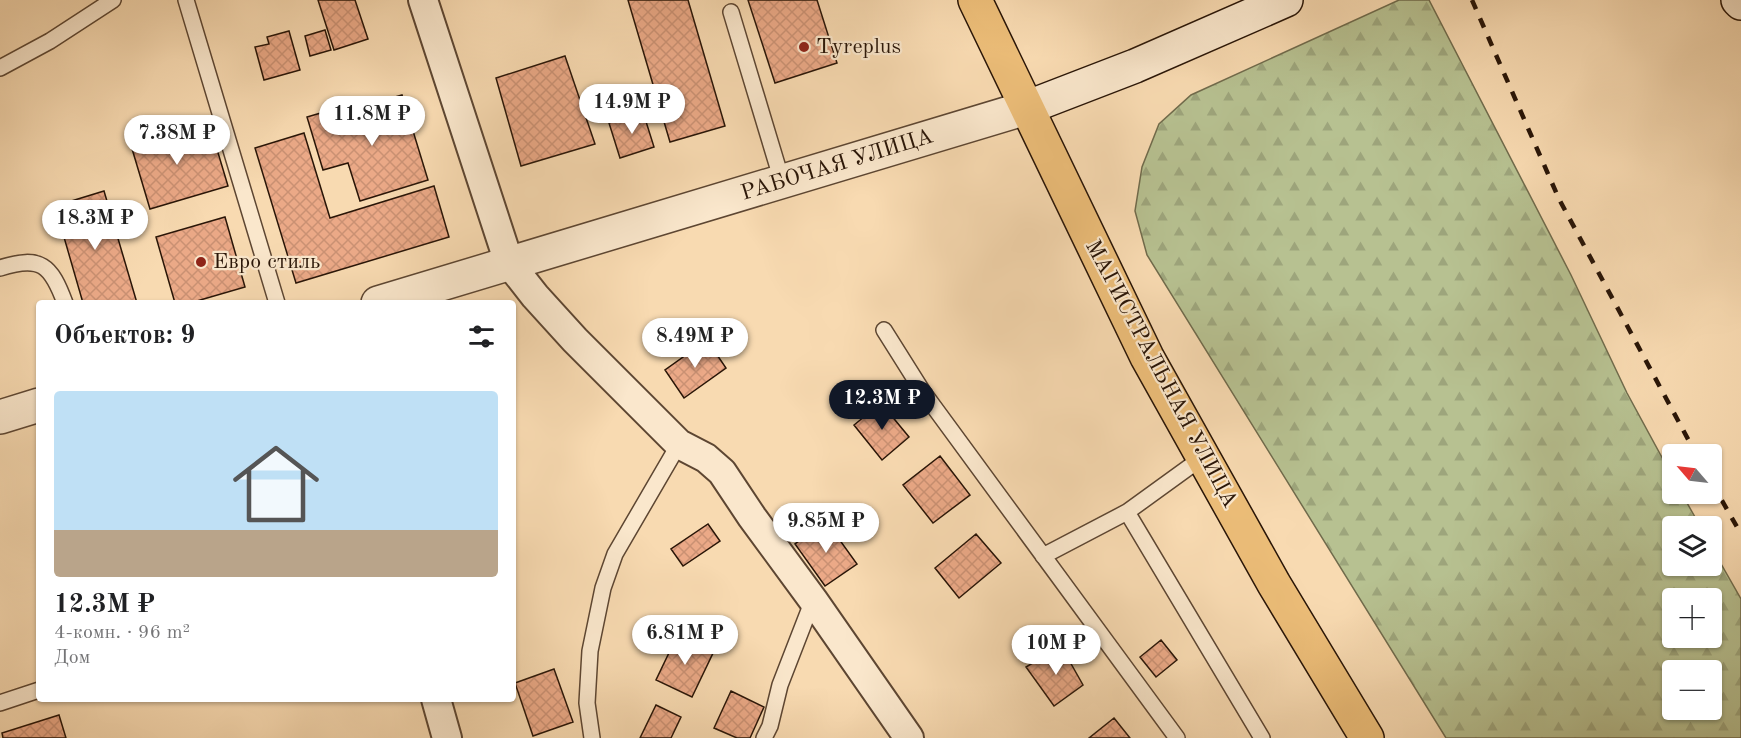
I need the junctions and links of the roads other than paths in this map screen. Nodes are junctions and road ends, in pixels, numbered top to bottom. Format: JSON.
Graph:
{"nodes":[{"id":1,"x":113,"y":0,"type":"edge"},
{"id":2,"x":186,"y":0,"type":"edge"},
{"id":3,"x":423,"y":0,"type":"edge"},
{"id":4,"x":975,"y":0,"type":"edge"},
{"id":5,"x":1286,"y":0,"type":"edge"},
{"id":6,"x":731,"y":12,"type":"dead end"},
{"id":7,"x":0,"y":68,"type":"edge"},
{"id":8,"x":1026,"y":108,"type":"junction"},
{"id":9,"x":782,"y":181,"type":"junction"},
{"id":10,"x":509,"y":263,"type":"junction"},
{"id":11,"x":0,"y":268,"type":"edge"},
{"id":12,"x":65,"y":300,"type":"edge"},
{"id":13,"x":276,"y":300,"type":"edge"},
{"id":14,"x":388,"y":300,"type":"edge"},
{"id":15,"x":884,"y":330,"type":"dead end"},
{"id":16,"x":36,"y":406,"type":"edge"},
{"id":17,"x":0,"y":417,"type":"edge"},
{"id":18,"x":680,"y":444,"type":"junction"},
{"id":19,"x":1203,"y":457,"type":"junction"},
{"id":20,"x":1127,"y":512,"type":"junction"},
{"id":21,"x":1043,"y":556,"type":"junction"},
{"id":22,"x":813,"y":600,"type":"junction"},
{"id":23,"x":36,"y":691,"type":"edge"},
{"id":24,"x":437,"y":702,"type":"edge"},
{"id":25,"x":0,"y":703,"type":"edge"},
{"id":26,"x":771,"y":734,"type":"edge"},
{"id":27,"x":447,"y":738,"type":"edge"},
{"id":28,"x":592,"y":738,"type":"edge"},
{"id":29,"x":909,"y":738,"type":"edge"},
{"id":30,"x":1177,"y":738,"type":"edge"},
{"id":31,"x":1262,"y":738,"type":"edge"},
{"id":32,"x":1367,"y":738,"type":"edge"}],
"edges":[{"from":1,"to":7,"type":"lane"},
{"from":2,"to":13,"type":"lane"},
{"from":3,"to":10,"type":"street"},
{"from":4,"to":8,"type":"main road","name":"МАГИСТРАЛЬНАЯ УЛИЦА"},
{"from":5,"to":8,"type":"street","name":"РАБОЧАЯ УЛИЦА"},
{"from":6,"to":9,"type":"lane"},
{"from":8,"to":9,"type":"street","name":"РАБОЧАЯ УЛИЦА"},
{"from":8,"to":19,"type":"main road","name":"МАГИСТРАЛЬНАЯ УЛИЦА"},
{"from":9,"to":10,"type":"street","name":"РАБОЧАЯ УЛИЦА"},
{"from":10,"to":14,"type":"street","name":"РАБОЧАЯ УЛИЦА"},
{"from":10,"to":18,"type":"street"},
{"from":11,"to":12,"type":"lane"},
{"from":15,"to":21,"type":"lane"},
{"from":16,"to":17,"type":"street"},
{"from":18,"to":22,"type":"street"},
{"from":18,"to":28,"type":"lane"},
{"from":19,"to":20,"type":"lane"},
{"from":19,"to":32,"type":"main road","name":"МАГИСТРАЛЬНАЯ УЛИЦА"},
{"from":20,"to":21,"type":"lane"},
{"from":20,"to":31,"type":"lane"},
{"from":21,"to":30,"type":"lane"},
{"from":22,"to":26,"type":"lane"},
{"from":22,"to":29,"type":"street"},
{"from":23,"to":25,"type":"lane"},
{"from":24,"to":27,"type":"street"}]}
